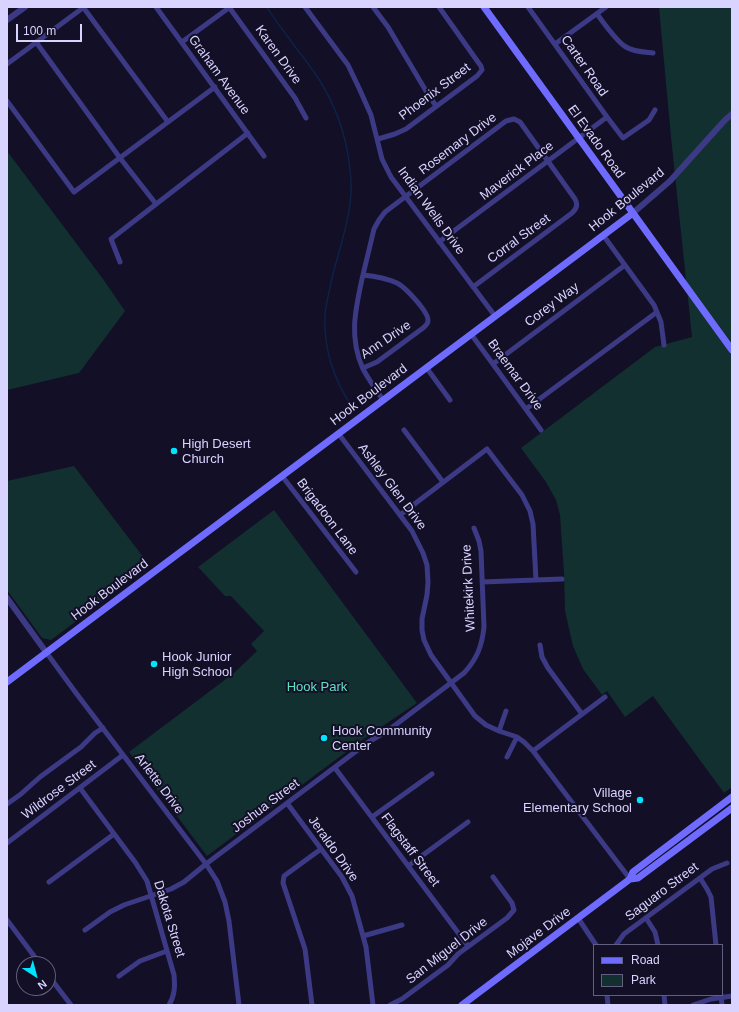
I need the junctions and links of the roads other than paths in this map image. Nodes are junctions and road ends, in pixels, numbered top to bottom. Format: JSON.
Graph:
{"nodes":[{"id":1,"x":25,"y":7,"type":"edge"},
{"id":2,"x":83,"y":7,"type":"edge"},
{"id":3,"x":156,"y":7,"type":"edge"},
{"id":4,"x":230,"y":7,"type":"edge"},
{"id":5,"x":305,"y":7,"type":"edge"},
{"id":6,"x":373,"y":7,"type":"edge"},
{"id":7,"x":439,"y":7,"type":"edge"},
{"id":8,"x":484,"y":7,"type":"edge"},
{"id":9,"x":528,"y":7,"type":"edge"},
{"id":10,"x":606,"y":7,"type":"edge"},
{"id":11,"x":597,"y":14,"type":"junction"},
{"id":12,"x":7,"y":20,"type":"edge"},
{"id":13,"x":36,"y":42,"type":"junction"},
{"id":14,"x":182,"y":42,"type":"junction"},
{"id":15,"x":555,"y":44,"type":"junction"},
{"id":16,"x":653,"y":53,"type":"dead end"},
{"id":17,"x":7,"y":64,"type":"edge"},
{"id":18,"x":214,"y":87,"type":"junction"},
{"id":19,"x":7,"y":101,"type":"edge"},
{"id":20,"x":436,"y":106,"type":"junction"},
{"id":21,"x":655,"y":110,"type":"dead end"},
{"id":22,"x":732,"y":114,"type":"edge"},
{"id":23,"x":607,"y":117,"type":"junction"},
{"id":24,"x":306,"y":118,"type":"dead end"},
{"id":25,"x":168,"y":122,"type":"junction"},
{"id":26,"x":248,"y":133,"type":"junction"},
{"id":27,"x":579,"y":138,"type":"junction"},
{"id":28,"x":378,"y":139,"type":"junction"},
{"id":29,"x":264,"y":156,"type":"dead end"},
{"id":30,"x":120,"y":158,"type":"junction"},
{"id":31,"x":548,"y":161,"type":"junction"},
{"id":32,"x":406,"y":197,"type":"junction"},
{"id":33,"x":156,"y":204,"type":"junction"},
{"id":34,"x":633,"y":213,"type":"junction"},
{"id":35,"x":604,"y":235,"type":"junction"},
{"id":36,"x":439,"y":242,"type":"junction"},
{"id":37,"x":120,"y":262,"type":"dead end"},
{"id":38,"x":625,"y":265,"type":"junction"},
{"id":39,"x":363,"y":275,"type":"junction"},
{"id":40,"x":473,"y":287,"type":"junction"},
{"id":41,"x":658,"y":312,"type":"junction"},
{"id":42,"x":495,"y":316,"type":"junction"},
{"id":43,"x":471,"y":334,"type":"junction"},
{"id":44,"x":664,"y":345,"type":"dead end"},
{"id":45,"x":732,"y":350,"type":"edge"},
{"id":46,"x":493,"y":364,"type":"junction"},
{"id":47,"x":426,"y":367,"type":"junction"},
{"id":48,"x":363,"y":368,"type":"junction"},
{"id":49,"x":383,"y":400,"type":"junction"},
{"id":50,"x":450,"y":400,"type":"dead end"},
{"id":51,"x":526,"y":409,"type":"junction"},
{"id":52,"x":404,"y":430,"type":"dead end"},
{"id":53,"x":541,"y":430,"type":"dead end"},
{"id":54,"x":338,"y":433,"type":"junction"},
{"id":55,"x":282,"y":476,"type":"junction"},
{"id":56,"x":443,"y":482,"type":"junction"},
{"id":57,"x":400,"y":515,"type":"junction"},
{"id":58,"x":474,"y":528,"type":"dead end"},
{"id":59,"x":356,"y":572,"type":"dead end"},
{"id":60,"x":562,"y":579,"type":"dead end"},
{"id":61,"x":536,"y":580,"type":"junction"},
{"id":62,"x":482,"y":582,"type":"junction"},
{"id":63,"x":7,"y":598,"type":"edge"},
{"id":64,"x":540,"y":645,"type":"dead end"},
{"id":65,"x":46,"y":652,"type":"junction"},
{"id":66,"x":7,"y":682,"type":"edge"},
{"id":67,"x":451,"y":683,"type":"junction"},
{"id":68,"x":605,"y":697,"type":"dead end"},
{"id":69,"x":506,"y":711,"type":"dead end"},
{"id":70,"x":582,"y":714,"type":"junction"},
{"id":71,"x":103,"y":728,"type":"junction"},
{"id":72,"x":499,"y":731,"type":"junction"},
{"id":73,"x":517,"y":737,"type":"junction"},
{"id":74,"x":533,"y":751,"type":"junction"},
{"id":75,"x":124,"y":755,"type":"junction"},
{"id":76,"x":507,"y":757,"type":"dead end"},
{"id":77,"x":335,"y":768,"type":"junction"},
{"id":78,"x":432,"y":774,"type":"dead end"},
{"id":79,"x":80,"y":788,"type":"junction"},
{"id":80,"x":732,"y":797,"type":"edge"},
{"id":81,"x":288,"y":803,"type":"junction"},
{"id":82,"x":7,"y":804,"type":"edge"},
{"id":83,"x":732,"y":808,"type":"edge"},
{"id":84,"x":372,"y":817,"type":"junction"},
{"id":85,"x":468,"y":822,"type":"dead end"},
{"id":86,"x":114,"y":834,"type":"junction"},
{"id":87,"x":7,"y":843,"type":"edge"},
{"id":88,"x":321,"y":849,"type":"junction"},
{"id":89,"x":727,"y":863,"type":"dead end"},
{"id":90,"x":206,"y":864,"type":"junction"},
{"id":91,"x":408,"y":866,"type":"junction"},
{"id":92,"x":493,"y":877,"type":"dead end"},
{"id":93,"x":700,"y":878,"type":"junction"},
{"id":94,"x":630,"y":879,"type":"junction"},
{"id":95,"x":49,"y":882,"type":"dead end"},
{"id":96,"x":152,"y":896,"type":"junction"},
{"id":97,"x":578,"y":918,"type":"junction"},
{"id":98,"x":646,"y":918,"type":"junction"},
{"id":99,"x":7,"y":920,"type":"edge"},
{"id":100,"x":402,"y":925,"type":"dead end"},
{"id":101,"x":85,"y":930,"type":"dead end"},
{"id":102,"x":363,"y":936,"type":"junction"},
{"id":103,"x":595,"y":944,"type":"edge"},
{"id":104,"x":617,"y":944,"type":"edge"},
{"id":105,"x":658,"y":944,"type":"edge"},
{"id":106,"x":716,"y":944,"type":"edge"},
{"id":107,"x":468,"y":946,"type":"junction"},
{"id":108,"x":168,"y":951,"type":"junction"},
{"id":109,"x":34,"y":956,"type":"edge"},
{"id":110,"x":119,"y":976,"type":"dead end"},
{"id":111,"x":56,"y":985,"type":"edge"},
{"id":112,"x":721,"y":996,"type":"edge"},
{"id":113,"x":732,"y":996,"type":"edge"},
{"id":114,"x":71,"y":1005,"type":"edge"},
{"id":115,"x":169,"y":1005,"type":"edge"},
{"id":116,"x":239,"y":1005,"type":"edge"},
{"id":117,"x":312,"y":1005,"type":"edge"},
{"id":118,"x":373,"y":1005,"type":"edge"},
{"id":119,"x":390,"y":1005,"type":"edge"},
{"id":120,"x":462,"y":1005,"type":"edge"},
{"id":121,"x":693,"y":1005,"type":"edge"},
{"id":122,"x":722,"y":1005,"type":"edge"}],
"edges":[{"from":1,"to":12,"type":"street"},
{"from":2,"to":13,"type":"street"},
{"from":2,"to":25,"type":"street"},
{"from":3,"to":14,"type":"street","name":"Graham Avenue"},
{"from":4,"to":14,"type":"street"},
{"from":4,"to":24,"type":"street","name":"Karen Drive"},
{"from":5,"to":28,"type":"street","name":"Indian Wells Drive"},
{"from":6,"to":20,"type":"street"},
{"from":7,"to":20,"type":"street","name":"Phoenix Street"},
{"from":8,"to":27,"type":"main road","name":"El Evado Road"},
{"from":9,"to":15,"type":"street","name":"Carter Road"},
{"from":10,"to":11,"type":"street"},
{"from":11,"to":15,"type":"street"},
{"from":11,"to":16,"type":"street"},
{"from":13,"to":17,"type":"street"},
{"from":13,"to":30,"type":"street"},
{"from":14,"to":18,"type":"street","name":"Graham Avenue"},
{"from":15,"to":23,"type":"street","name":"Carter Road"},
{"from":18,"to":25,"type":"street"},
{"from":18,"to":26,"type":"street","name":"Graham Avenue"},
{"from":19,"to":30,"type":"street"},
{"from":20,"to":28,"type":"street","name":"Phoenix Street"},
{"from":21,"to":23,"type":"street","name":"Carter Road"},
{"from":22,"to":34,"type":"street","name":"Hook Boulevard"},
{"from":23,"to":27,"type":"street","name":"Maverick Place"},
{"from":25,"to":30,"type":"street"},
{"from":26,"to":29,"type":"street","name":"Graham Avenue"},
{"from":26,"to":33,"type":"street"},
{"from":27,"to":31,"type":"street","name":"Maverick Place"},
{"from":27,"to":34,"type":"main road","name":"El Evado Road"},
{"from":28,"to":32,"type":"street","name":"Indian Wells Drive"},
{"from":30,"to":33,"type":"street"},
{"from":31,"to":32,"type":"street","name":"Rosemary Drive"},
{"from":31,"to":36,"type":"street","name":"Maverick Place"},
{"from":31,"to":40,"type":"street","name":"Corral Street"},
{"from":32,"to":36,"type":"street","name":"Indian Wells Drive"},
{"from":32,"to":39,"type":"street","name":"Rosemary Drive"},
{"from":33,"to":37,"type":"street"},
{"from":34,"to":35,"type":"main road","name":"Hook Boulevard"},
{"from":34,"to":45,"type":"main road","name":"El Evado Road"},
{"from":35,"to":38,"type":"street"},
{"from":35,"to":42,"type":"main road","name":"Hook Boulevard"},
{"from":36,"to":40,"type":"street","name":"Indian Wells Drive"},
{"from":38,"to":41,"type":"street"},
{"from":38,"to":46,"type":"street","name":"Corey Way"},
{"from":39,"to":48,"type":"street","name":"Rosemary Drive"},
{"from":39,"to":48,"type":"street","name":"Ann Drive"},
{"from":40,"to":42,"type":"street","name":"Indian Wells Drive"},
{"from":41,"to":44,"type":"street"},
{"from":41,"to":51,"type":"street"},
{"from":42,"to":43,"type":"main road","name":"Hook Boulevard"},
{"from":43,"to":46,"type":"street","name":"Braemar Drive"},
{"from":43,"to":47,"type":"main road","name":"Hook Boulevard"},
{"from":46,"to":51,"type":"street","name":"Braemar Drive"},
{"from":47,"to":49,"type":"main road","name":"Hook Boulevard"},
{"from":47,"to":50,"type":"street"},
{"from":48,"to":49,"type":"street","name":"Rosemary Drive"},
{"from":49,"to":54,"type":"main road","name":"Hook Boulevard"},
{"from":51,"to":53,"type":"street","name":"Braemar Drive"},
{"from":52,"to":56,"type":"street"},
{"from":54,"to":55,"type":"main road","name":"Hook Boulevard"},
{"from":54,"to":57,"type":"street","name":"Ashley Glen Drive"},
{"from":55,"to":59,"type":"street","name":"Brigadoon Lane"},
{"from":55,"to":65,"type":"main road","name":"Hook Boulevard"},
{"from":56,"to":57,"type":"street"},
{"from":56,"to":61,"type":"street"},
{"from":57,"to":67,"type":"street","name":"Ashley Glen Drive"},
{"from":58,"to":62,"type":"street","name":"Whitekirk Drive"},
{"from":60,"to":61,"type":"street"},
{"from":61,"to":62,"type":"street"},
{"from":62,"to":67,"type":"street","name":"Whitekirk Drive"},
{"from":63,"to":65,"type":"street","name":"Arlette Drive"},
{"from":64,"to":70,"type":"street"},
{"from":65,"to":66,"type":"main road","name":"Hook Boulevard"},
{"from":65,"to":71,"type":"street","name":"Arlette Drive"},
{"from":67,"to":72,"type":"street","name":"Ashley Glen Drive"},
{"from":67,"to":77,"type":"street","name":"Joshua Street"},
{"from":68,"to":70,"type":"street"},
{"from":69,"to":72,"type":"street"},
{"from":70,"to":74,"type":"street"},
{"from":71,"to":75,"type":"street","name":"Arlette Drive"},
{"from":71,"to":82,"type":"street"},
{"from":72,"to":73,"type":"street","name":"Ashley Glen Drive"},
{"from":73,"to":74,"type":"street","name":"Ashley Glen Drive"},
{"from":73,"to":76,"type":"street"},
{"from":74,"to":94,"type":"street","name":"Ashley Glen Drive"},
{"from":75,"to":79,"type":"street","name":"Wildrose Street"},
{"from":75,"to":90,"type":"street","name":"Arlette Drive"},
{"from":77,"to":81,"type":"street","name":"Joshua Street"},
{"from":77,"to":84,"type":"street","name":"Flagstaff Street"},
{"from":78,"to":84,"type":"street"},
{"from":79,"to":86,"type":"street","name":"Dakota Street"},
{"from":79,"to":87,"type":"street","name":"Wildrose Street"},
{"from":80,"to":94,"type":"main road","name":"Mojave Drive"},
{"from":81,"to":88,"type":"street","name":"Jeraldo Drive"},
{"from":81,"to":90,"type":"street","name":"Joshua Street"},
{"from":83,"to":94,"type":"main road","name":"Mojave Drive"},
{"from":84,"to":91,"type":"street","name":"Flagstaff Street"},
{"from":85,"to":91,"type":"street"},
{"from":86,"to":95,"type":"street"},
{"from":86,"to":96,"type":"street","name":"Dakota Street"},
{"from":88,"to":102,"type":"street","name":"Jeraldo Drive"},
{"from":88,"to":117,"type":"street"},
{"from":89,"to":93,"type":"street","name":"Saguaro Street"},
{"from":90,"to":96,"type":"street","name":"Joshua Street"},
{"from":90,"to":116,"type":"street","name":"Arlette Drive"},
{"from":91,"to":107,"type":"street","name":"Flagstaff Street"},
{"from":92,"to":107,"type":"street","name":"San Miguel Drive"},
{"from":93,"to":98,"type":"street","name":"Saguaro Street"},
{"from":93,"to":106,"type":"street"},
{"from":94,"to":97,"type":"main road","name":"Mojave Drive"},
{"from":96,"to":101,"type":"street","name":"Joshua Street"},
{"from":96,"to":108,"type":"street","name":"Dakota Street"},
{"from":97,"to":103,"type":"street"},
{"from":97,"to":120,"type":"main road","name":"Mojave Drive"},
{"from":98,"to":104,"type":"street","name":"Saguaro Street"},
{"from":98,"to":105,"type":"street"},
{"from":99,"to":109,"type":"street"},
{"from":100,"to":102,"type":"street"},
{"from":102,"to":118,"type":"street","name":"Jeraldo Drive"},
{"from":107,"to":119,"type":"street","name":"San Miguel Drive"},
{"from":108,"to":110,"type":"street"},
{"from":108,"to":115,"type":"street","name":"Dakota Street"},
{"from":111,"to":114,"type":"street"},
{"from":112,"to":113,"type":"street"},
{"from":112,"to":121,"type":"street"},
{"from":112,"to":122,"type":"street"}]}
